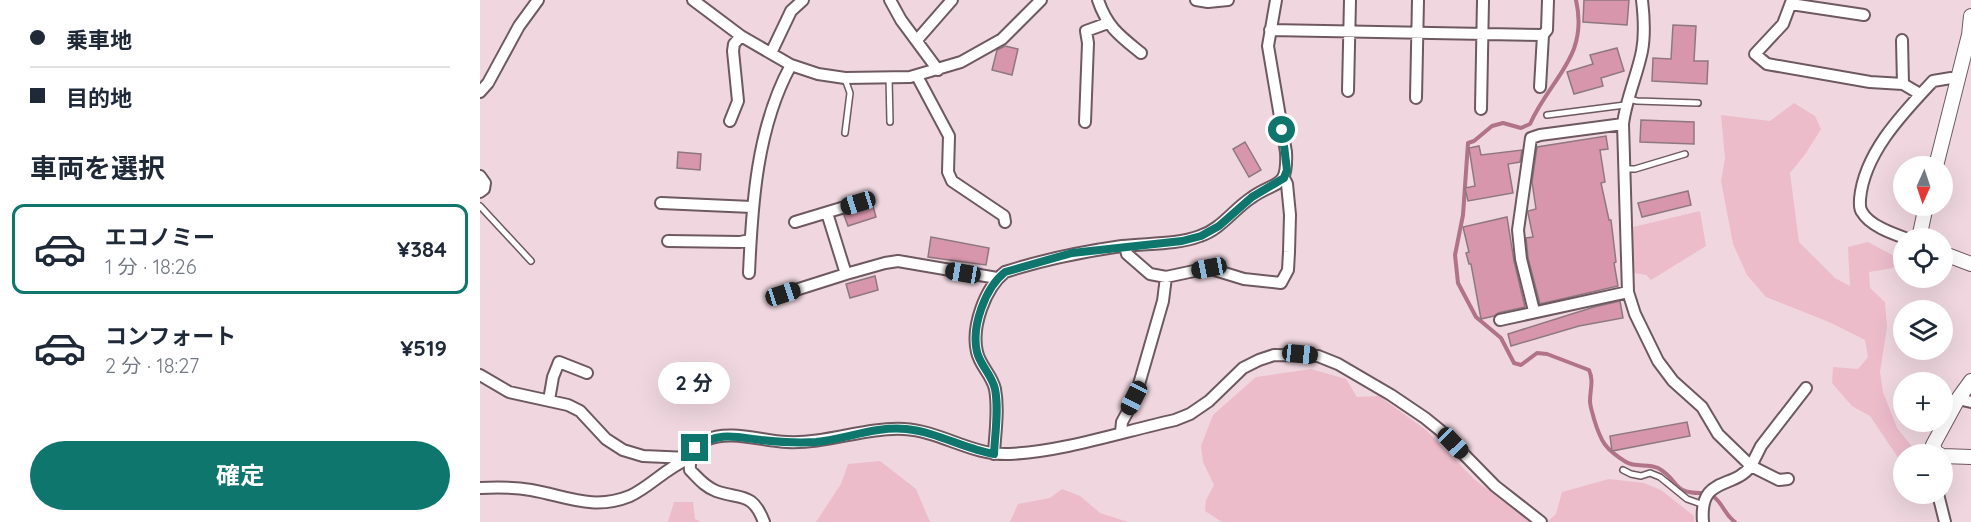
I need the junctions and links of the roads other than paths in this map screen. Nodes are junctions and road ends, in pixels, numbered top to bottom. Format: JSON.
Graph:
{"nodes":[{"id":1,"x":538,"y":0,"type":"edge"},
{"id":2,"x":693,"y":0,"type":"edge"},
{"id":3,"x":803,"y":0,"type":"edge"},
{"id":4,"x":890,"y":0,"type":"edge"},
{"id":5,"x":952,"y":0,"type":"edge"},
{"id":6,"x":1041,"y":0,"type":"edge"},
{"id":7,"x":1098,"y":0,"type":"edge"},
{"id":8,"x":1196,"y":0,"type":"edge"},
{"id":9,"x":1228,"y":0,"type":"edge"},
{"id":10,"x":1276,"y":0,"type":"edge"},
{"id":11,"x":1350,"y":0,"type":"edge"},
{"id":12,"x":1418,"y":0,"type":"edge"},
{"id":13,"x":1483,"y":0,"type":"edge"},
{"id":14,"x":1548,"y":0,"type":"edge"},
{"id":15,"x":1642,"y":0,"type":"edge"},
{"id":16,"x":1792,"y":2,"type":"edge"},
{"id":17,"x":1864,"y":15,"type":"dead end"},
{"id":18,"x":1971,"y":16,"type":"edge"},
{"id":19,"x":1108,"y":23,"type":"junction"},
{"id":20,"x":1270,"y":30,"type":"junction"},
{"id":21,"x":1350,"y":33,"type":"junction"},
{"id":22,"x":1417,"y":34,"type":"junction"},
{"id":23,"x":1483,"y":35,"type":"junction"},
{"id":24,"x":1543,"y":35,"type":"junction"},
{"id":25,"x":1970,"y":35,"type":"edge"},
{"id":26,"x":741,"y":36,"type":"junction"},
{"id":27,"x":917,"y":40,"type":"junction"},
{"id":28,"x":1902,"y":40,"type":"dead end"},
{"id":29,"x":771,"y":53,"type":"junction"},
{"id":30,"x":1141,"y":53,"type":"dead end"},
{"id":31,"x":791,"y":65,"type":"junction"},
{"id":32,"x":938,"y":70,"type":"junction"},
{"id":33,"x":917,"y":76,"type":"junction"},
{"id":34,"x":889,"y":77,"type":"junction"},
{"id":35,"x":845,"y":78,"type":"junction"},
{"id":36,"x":1958,"y":80,"type":"junction"},
{"id":37,"x":1903,"y":84,"type":"junction"},
{"id":38,"x":1540,"y":87,"type":"dead end"},
{"id":39,"x":1348,"y":91,"type":"dead end"},
{"id":40,"x":480,"y":92,"type":"edge"},
{"id":41,"x":1920,"y":94,"type":"junction"},
{"id":42,"x":1416,"y":98,"type":"dead end"},
{"id":43,"x":1626,"y":102,"type":"junction"},
{"id":44,"x":1698,"y":103,"type":"dead end"},
{"id":45,"x":1481,"y":109,"type":"dead end"},
{"id":46,"x":1547,"y":115,"type":"dead end"},
{"id":47,"x":730,"y":122,"type":"dead end"},
{"id":48,"x":890,"y":122,"type":"dead end"},
{"id":49,"x":1085,"y":122,"type":"dead end"},
{"id":50,"x":1623,"y":124,"type":"junction"},
{"id":51,"x":845,"y":133,"type":"dead end"},
{"id":52,"x":1685,"y":154,"type":"dead end"},
{"id":53,"x":1939,"y":156,"type":"edge"},
{"id":54,"x":1624,"y":169,"type":"junction"},
{"id":55,"x":480,"y":176,"type":"edge"},
{"id":56,"x":1284,"y":178,"type":"junction"},
{"id":57,"x":480,"y":192,"type":"edge"},
{"id":58,"x":661,"y":203,"type":"dead end"},
{"id":59,"x":858,"y":203,"type":"dead end"},
{"id":60,"x":480,"y":206,"type":"edge"},
{"id":61,"x":752,"y":207,"type":"junction"},
{"id":62,"x":827,"y":213,"type":"junction"},
{"id":63,"x":795,"y":222,"type":"dead end"},
{"id":64,"x":1005,"y":222,"type":"dead end"},
{"id":65,"x":1893,"y":232,"type":"edge"},
{"id":66,"x":750,"y":240,"type":"junction"},
{"id":67,"x":668,"y":241,"type":"dead end"},
{"id":68,"x":1125,"y":246,"type":"junction"},
{"id":69,"x":1953,"y":257,"type":"edge"},
{"id":70,"x":531,"y":261,"type":"dead end"},
{"id":71,"x":1971,"y":264,"type":"edge"},
{"id":72,"x":749,"y":273,"type":"dead end"},
{"id":73,"x":846,"y":274,"type":"junction"},
{"id":74,"x":1166,"y":277,"type":"junction"},
{"id":75,"x":997,"y":279,"type":"junction"},
{"id":76,"x":1628,"y":292,"type":"junction"},
{"id":77,"x":783,"y":294,"type":"dead end"},
{"id":78,"x":1534,"y":311,"type":"junction"},
{"id":79,"x":1500,"y":320,"type":"dead end"},
{"id":80,"x":587,"y":373,"type":"dead end"},
{"id":81,"x":480,"y":375,"type":"edge"},
{"id":82,"x":1971,"y":381,"type":"edge"},
{"id":83,"x":1806,"y":388,"type":"dead end"},
{"id":84,"x":549,"y":400,"type":"junction"},
{"id":85,"x":1965,"y":400,"type":"edge"},
{"id":86,"x":1121,"y":432,"type":"junction"},
{"id":87,"x":1934,"y":444,"type":"edge"},
{"id":88,"x":994,"y":454,"type":"junction"},
{"id":89,"x":1953,"y":455,"type":"edge"},
{"id":90,"x":1971,"y":457,"type":"edge"},
{"id":91,"x":689,"y":458,"type":"junction"},
{"id":92,"x":1751,"y":466,"type":"junction"},
{"id":93,"x":1623,"y":470,"type":"dead end"},
{"id":94,"x":1788,"y":479,"type":"dead end"},
{"id":95,"x":480,"y":488,"type":"edge"},
{"id":96,"x":1940,"y":504,"type":"edge"},
{"id":97,"x":1704,"y":505,"type":"junction"},
{"id":98,"x":764,"y":522,"type":"edge"},
{"id":99,"x":1541,"y":522,"type":"edge"},
{"id":100,"x":1703,"y":522,"type":"edge"},
{"id":101,"x":1945,"y":522,"type":"edge"}],
"edges":[{"from":1,"to":40,"type":"street"},
{"from":2,"to":26,"type":"street"},
{"from":3,"to":29,"type":"street"},
{"from":4,"to":27,"type":"street"},
{"from":5,"to":27,"type":"street"},
{"from":6,"to":32,"type":"street"},
{"from":7,"to":19,"type":"street"},
{"from":8,"to":9,"type":"street"},
{"from":10,"to":20,"type":"street"},
{"from":11,"to":21,"type":"street"},
{"from":12,"to":22,"type":"street"},
{"from":13,"to":23,"type":"street"},
{"from":14,"to":24,"type":"street"},
{"from":15,"to":43,"type":"street"},
{"from":16,"to":17,"type":"street"},
{"from":16,"to":37,"type":"street"},
{"from":18,"to":25,"type":"street"},
{"from":19,"to":30,"type":"street"},
{"from":19,"to":49,"type":"street"},
{"from":20,"to":21,"type":"street"},
{"from":20,"to":56,"type":"street"},
{"from":21,"to":22,"type":"street"},
{"from":21,"to":39,"type":"street"},
{"from":22,"to":23,"type":"street"},
{"from":22,"to":42,"type":"street"},
{"from":23,"to":24,"type":"street"},
{"from":23,"to":45,"type":"street"},
{"from":24,"to":38,"type":"street"},
{"from":25,"to":36,"type":"street"},
{"from":26,"to":29,"type":"street"},
{"from":26,"to":47,"type":"street"},
{"from":27,"to":32,"type":"street"},
{"from":28,"to":37,"type":"street"},
{"from":29,"to":31,"type":"street"},
{"from":31,"to":35,"type":"street"},
{"from":31,"to":61,"type":"street"},
{"from":32,"to":33,"type":"street"},
{"from":33,"to":34,"type":"street"},
{"from":33,"to":64,"type":"street"},
{"from":34,"to":35,"type":"street"},
{"from":34,"to":48,"type":"lane"},
{"from":35,"to":51,"type":"lane"},
{"from":36,"to":41,"type":"street"},
{"from":36,"to":53,"type":"street"},
{"from":37,"to":41,"type":"street"},
{"from":41,"to":65,"type":"street"},
{"from":43,"to":44,"type":"lane"},
{"from":43,"to":46,"type":"lane"},
{"from":43,"to":50,"type":"street"},
{"from":50,"to":54,"type":"street"},
{"from":50,"to":78,"type":"street"},
{"from":52,"to":54,"type":"lane"},
{"from":54,"to":76,"type":"street"},
{"from":55,"to":57,"type":"street"},
{"from":56,"to":68,"type":"street"},
{"from":56,"to":74,"type":"street"},
{"from":58,"to":61,"type":"street"},
{"from":59,"to":62,"type":"street"},
{"from":60,"to":70,"type":"lane"},
{"from":61,"to":66,"type":"street"},
{"from":62,"to":63,"type":"street"},
{"from":62,"to":73,"type":"street"},
{"from":66,"to":67,"type":"street"},
{"from":66,"to":72,"type":"street"},
{"from":68,"to":74,"type":"street"},
{"from":68,"to":75,"type":"street"},
{"from":69,"to":71,"type":"street"},
{"from":73,"to":75,"type":"street"},
{"from":73,"to":77,"type":"street"},
{"from":74,"to":86,"type":"street"},
{"from":75,"to":88,"type":"street"},
{"from":76,"to":78,"type":"street"},
{"from":76,"to":92,"type":"street"},
{"from":78,"to":79,"type":"street"},
{"from":80,"to":84,"type":"street"},
{"from":81,"to":84,"type":"street"},
{"from":82,"to":85,"type":"street"},
{"from":83,"to":92,"type":"street"},
{"from":84,"to":91,"type":"street"},
{"from":85,"to":87,"type":"street"},
{"from":86,"to":88,"type":"street"},
{"from":86,"to":99,"type":"street"},
{"from":88,"to":91,"type":"street"},
{"from":89,"to":90,"type":"street"},
{"from":91,"to":95,"type":"street"},
{"from":91,"to":98,"type":"street"},
{"from":92,"to":94,"type":"street"},
{"from":92,"to":97,"type":"street"},
{"from":93,"to":97,"type":"lane"},
{"from":96,"to":101,"type":"street"},
{"from":97,"to":100,"type":"street"}]}
